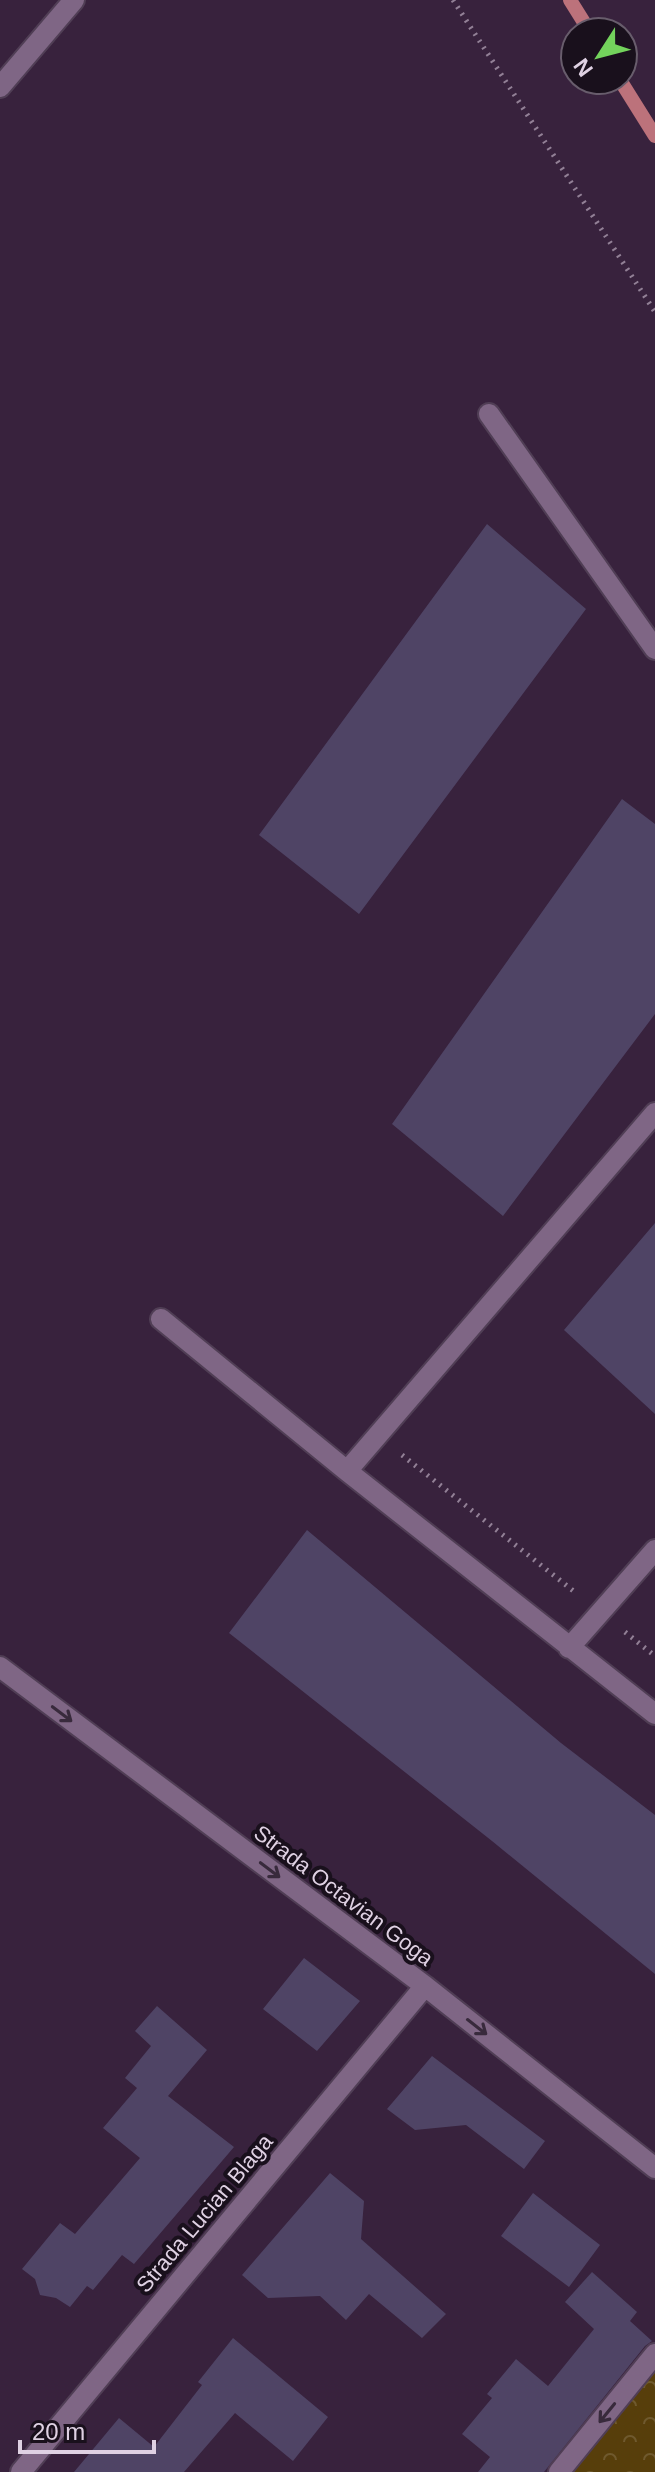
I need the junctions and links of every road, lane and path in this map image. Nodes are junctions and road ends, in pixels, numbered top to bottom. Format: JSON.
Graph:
{"nodes":[{"id":1,"x":74,"y":0,"type":"edge"},
{"id":2,"x":453,"y":0,"type":"edge"},
{"id":3,"x":0,"y":87,"type":"edge"},
{"id":4,"x":655,"y":312,"type":"edge"},
{"id":5,"x":489,"y":414,"type":"dead end"},
{"id":6,"x":655,"y":649,"type":"edge"},
{"id":7,"x":655,"y":1113,"type":"edge"},
{"id":8,"x":161,"y":1319,"type":"dead end"},
{"id":9,"x":377,"y":1436,"type":"junction"},
{"id":10,"x":347,"y":1471,"type":"junction"},
{"id":11,"x":655,"y":1550,"type":"edge"},
{"id":12,"x":601,"y":1613,"type":"junction"},
{"id":13,"x":569,"y":1648,"type":"junction"},
{"id":14,"x":655,"y":1656,"type":"edge"},
{"id":15,"x":0,"y":1667,"type":"edge"},
{"id":16,"x":655,"y":1714,"type":"edge"},
{"id":17,"x":425,"y":1986,"type":"junction"},
{"id":18,"x":655,"y":2168,"type":"edge"},
{"id":19,"x":655,"y":2354,"type":"edge"},
{"id":20,"x":21,"y":2472,"type":"edge"},
{"id":21,"x":559,"y":2472,"type":"edge"}],
"edges":[{"from":1,"to":3,"type":"street"},
{"from":2,"to":4,"type":"path"},
{"from":5,"to":6,"type":"street"},
{"from":7,"to":9,"type":"street"},
{"from":8,"to":10,"type":"street"},
{"from":9,"to":10,"type":"street"},
{"from":9,"to":12,"type":"path"},
{"from":10,"to":13,"type":"street"},
{"from":11,"to":12,"type":"street"},
{"from":12,"to":13,"type":"street"},
{"from":12,"to":14,"type":"path"},
{"from":13,"to":16,"type":"street"},
{"from":15,"to":17,"type":"street","name":"Strada Octavian Goga","one_way":true},
{"from":17,"to":18,"type":"street","name":"Strada Octavian Goga","one_way":true},
{"from":17,"to":20,"type":"street","name":"Strada Lucian Blaga"},
{"from":19,"to":21,"type":"street","one_way":true}]}
